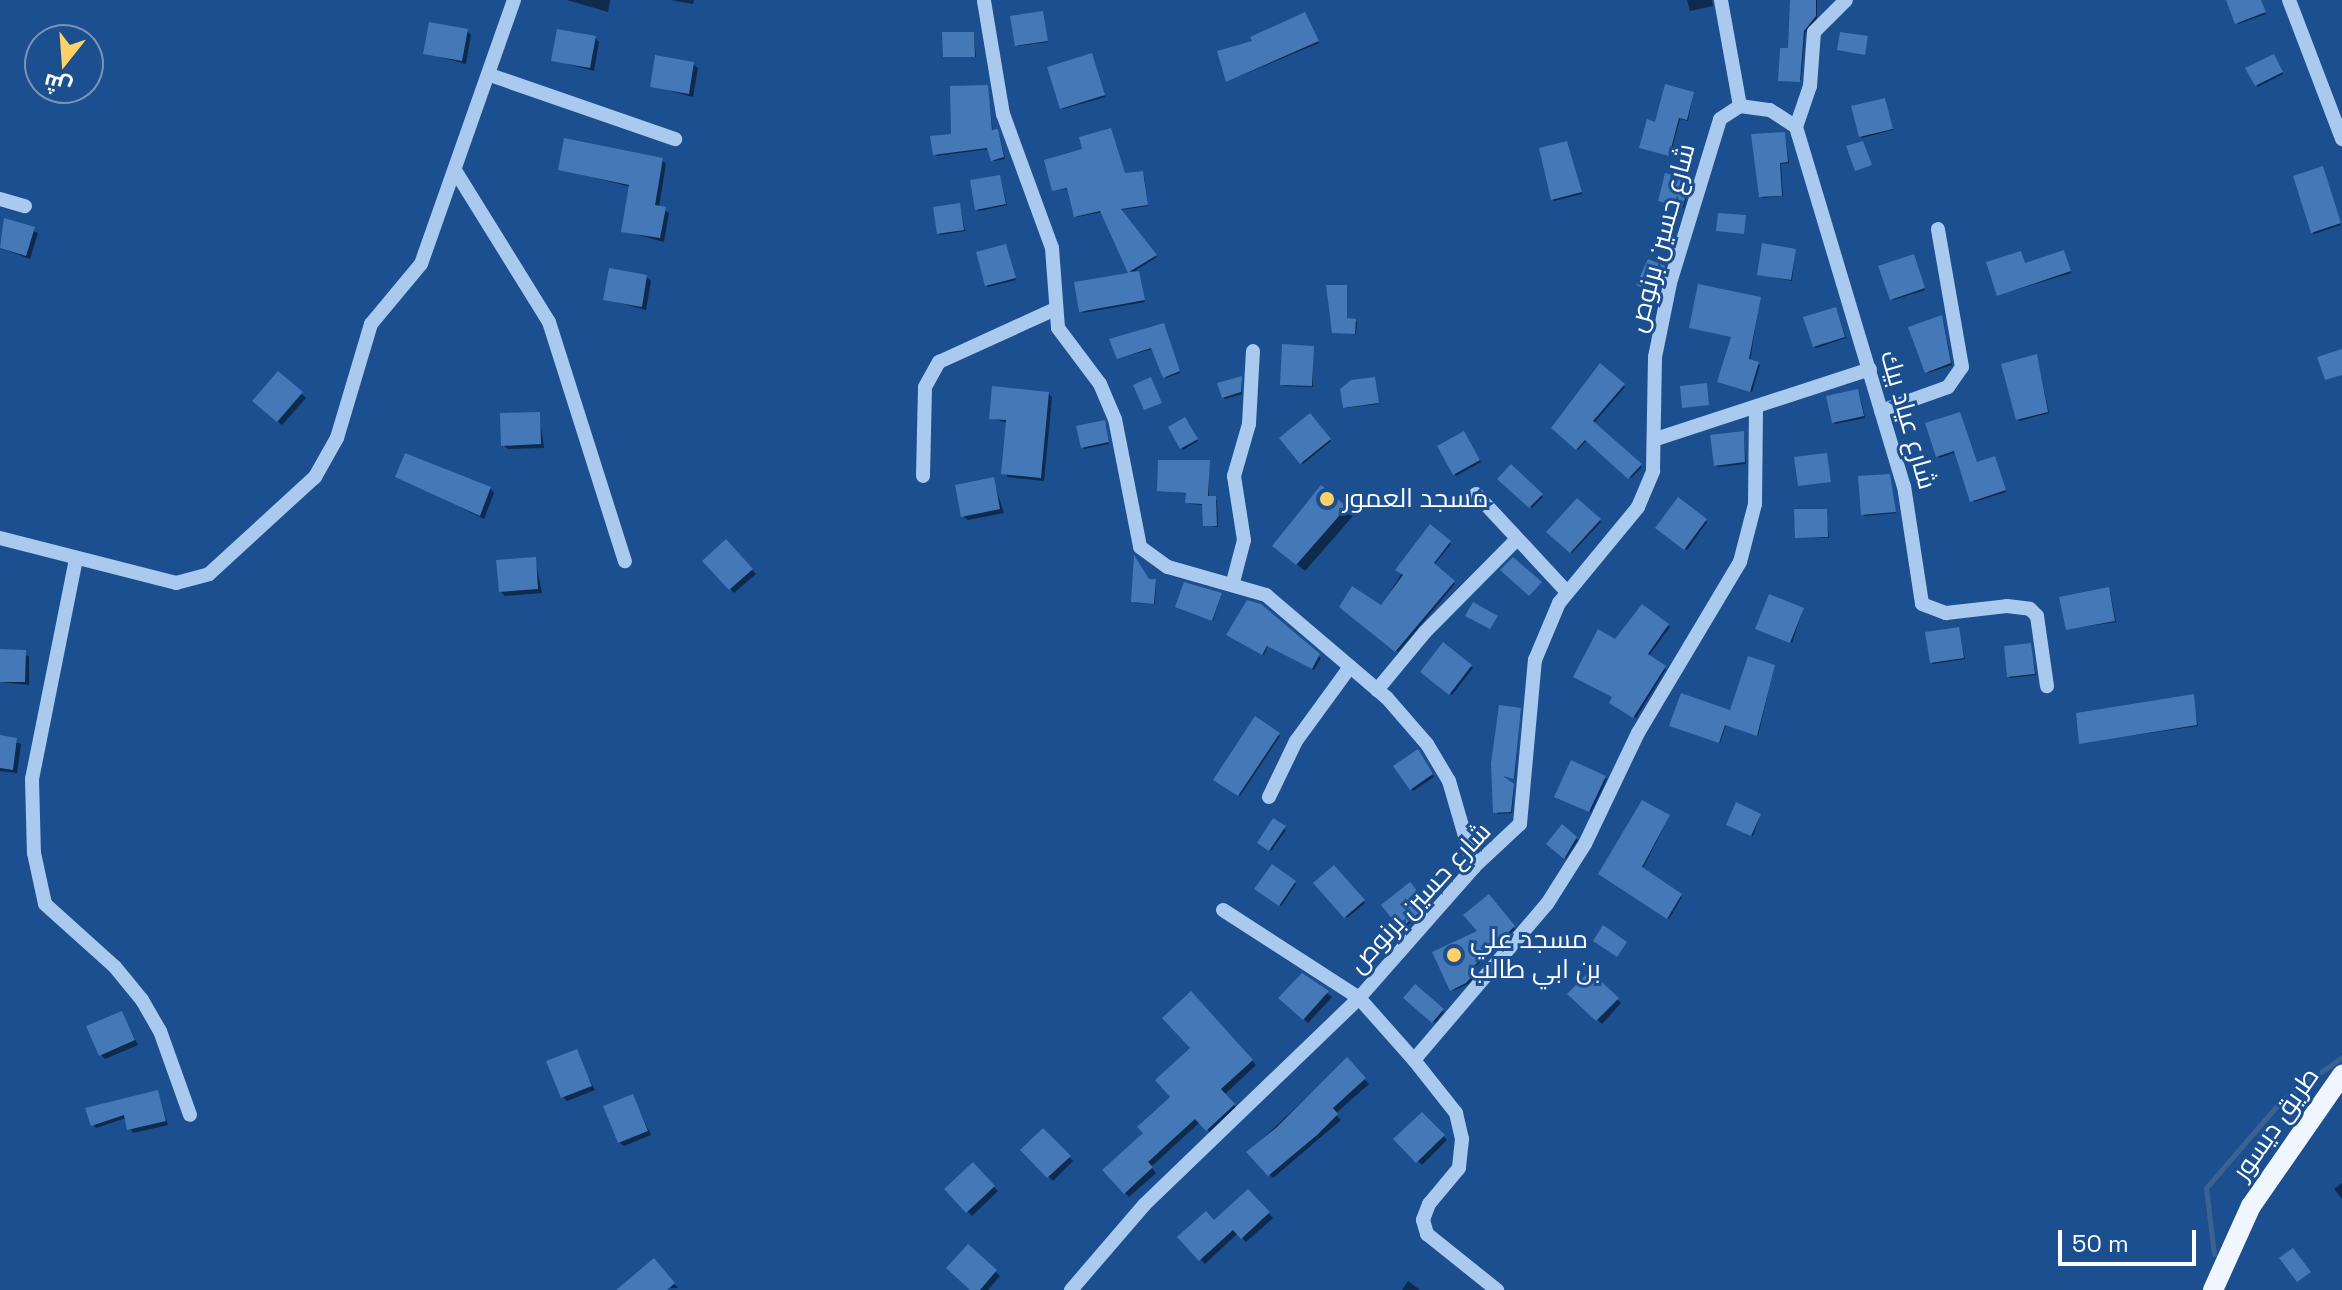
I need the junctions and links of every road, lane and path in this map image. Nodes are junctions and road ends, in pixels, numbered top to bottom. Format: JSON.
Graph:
{"nodes":[{"id":1,"x":514,"y":0,"type":"edge"},
{"id":2,"x":1721,"y":0,"type":"edge"},
{"id":3,"x":1846,"y":0,"type":"edge"},
{"id":4,"x":2289,"y":0,"type":"edge"},
{"id":5,"x":984,"y":1,"type":"edge"},
{"id":6,"x":490,"y":75,"type":"junction"},
{"id":7,"x":1740,"y":106,"type":"junction"},
{"id":8,"x":1796,"y":127,"type":"junction"},
{"id":9,"x":675,"y":139,"type":"dead end"},
{"id":10,"x":2342,"y":139,"type":"edge"},
{"id":11,"x":456,"y":172,"type":"junction"},
{"id":12,"x":0,"y":199,"type":"edge"},
{"id":13,"x":25,"y":206,"type":"dead end"},
{"id":14,"x":1938,"y":229,"type":"dead end"},
{"id":15,"x":1053,"y":310,"type":"junction"},
{"id":16,"x":1253,"y":351,"type":"dead end"},
{"id":17,"x":1870,"y":369,"type":"junction"},
{"id":18,"x":1756,"y":407,"type":"junction"},
{"id":19,"x":1881,"y":411,"type":"junction"},
{"id":20,"x":1656,"y":439,"type":"junction"},
{"id":21,"x":923,"y":476,"type":"dead end"},
{"id":22,"x":1476,"y":494,"type":"dead end"},
{"id":23,"x":0,"y":538,"type":"edge"},
{"id":24,"x":1515,"y":541,"type":"junction"},
{"id":25,"x":76,"y":559,"type":"junction"},
{"id":26,"x":625,"y":561,"type":"dead end"},
{"id":27,"x":1233,"y":582,"type":"junction"},
{"id":28,"x":1567,"y":592,"type":"junction"},
{"id":29,"x":1350,"y":667,"type":"junction"},
{"id":30,"x":2047,"y":686,"type":"dead end"},
{"id":31,"x":1377,"y":690,"type":"junction"},
{"id":32,"x":1269,"y":797,"type":"dead end"},
{"id":33,"x":1474,"y":867,"type":"junction"},
{"id":34,"x":1223,"y":910,"type":"dead end"},
{"id":35,"x":1359,"y":998,"type":"junction"},
{"id":36,"x":1414,"y":1060,"type":"junction"},
{"id":37,"x":2342,"y":1075,"type":"edge"},
{"id":38,"x":190,"y":1115,"type":"dead end"},
{"id":39,"x":1071,"y":1290,"type":"edge"},
{"id":40,"x":1497,"y":1290,"type":"edge"},
{"id":41,"x":2213,"y":1290,"type":"edge"}],
"edges":[{"from":1,"to":6,"type":"street"},
{"from":2,"to":7,"type":"street"},
{"from":3,"to":8,"type":"street"},
{"from":4,"to":10,"type":"street"},
{"from":5,"to":15,"type":"street"},
{"from":6,"to":9,"type":"street"},
{"from":6,"to":11,"type":"street"},
{"from":7,"to":8,"type":"street"},
{"from":7,"to":20,"type":"street","name":"شارع حسين برنوص"},
{"from":8,"to":17,"type":"street","name":"شارع عياد بيك"},
{"from":11,"to":25,"type":"street"},
{"from":11,"to":26,"type":"street"},
{"from":12,"to":13,"type":"street"},
{"from":14,"to":19,"type":"street"},
{"from":15,"to":21,"type":"street"},
{"from":15,"to":27,"type":"street"},
{"from":16,"to":27,"type":"street"},
{"from":17,"to":18,"type":"street"},
{"from":17,"to":19,"type":"street","name":"شارع عياد بيك"},
{"from":18,"to":20,"type":"street"},
{"from":18,"to":36,"type":"street"},
{"from":19,"to":30,"type":"street","name":"شارع عياد بيك"},
{"from":20,"to":28,"type":"street","name":"شارع حسين برنوص"},
{"from":22,"to":24,"type":"street"},
{"from":23,"to":25,"type":"street"},
{"from":24,"to":28,"type":"street"},
{"from":24,"to":31,"type":"street"},
{"from":25,"to":38,"type":"street"},
{"from":27,"to":29,"type":"street"},
{"from":28,"to":33,"type":"street","name":"شارع حسين برنوص"},
{"from":29,"to":31,"type":"street"},
{"from":29,"to":32,"type":"street"},
{"from":31,"to":33,"type":"street"},
{"from":33,"to":35,"type":"street","name":"شارع حسين برنوص"},
{"from":34,"to":35,"type":"street"},
{"from":35,"to":36,"type":"street"},
{"from":35,"to":39,"type":"street","name":"شارع حسين برنوص"},
{"from":36,"to":40,"type":"street"},
{"from":37,"to":41,"type":"main road","name":"طريق ديسور"}]}
